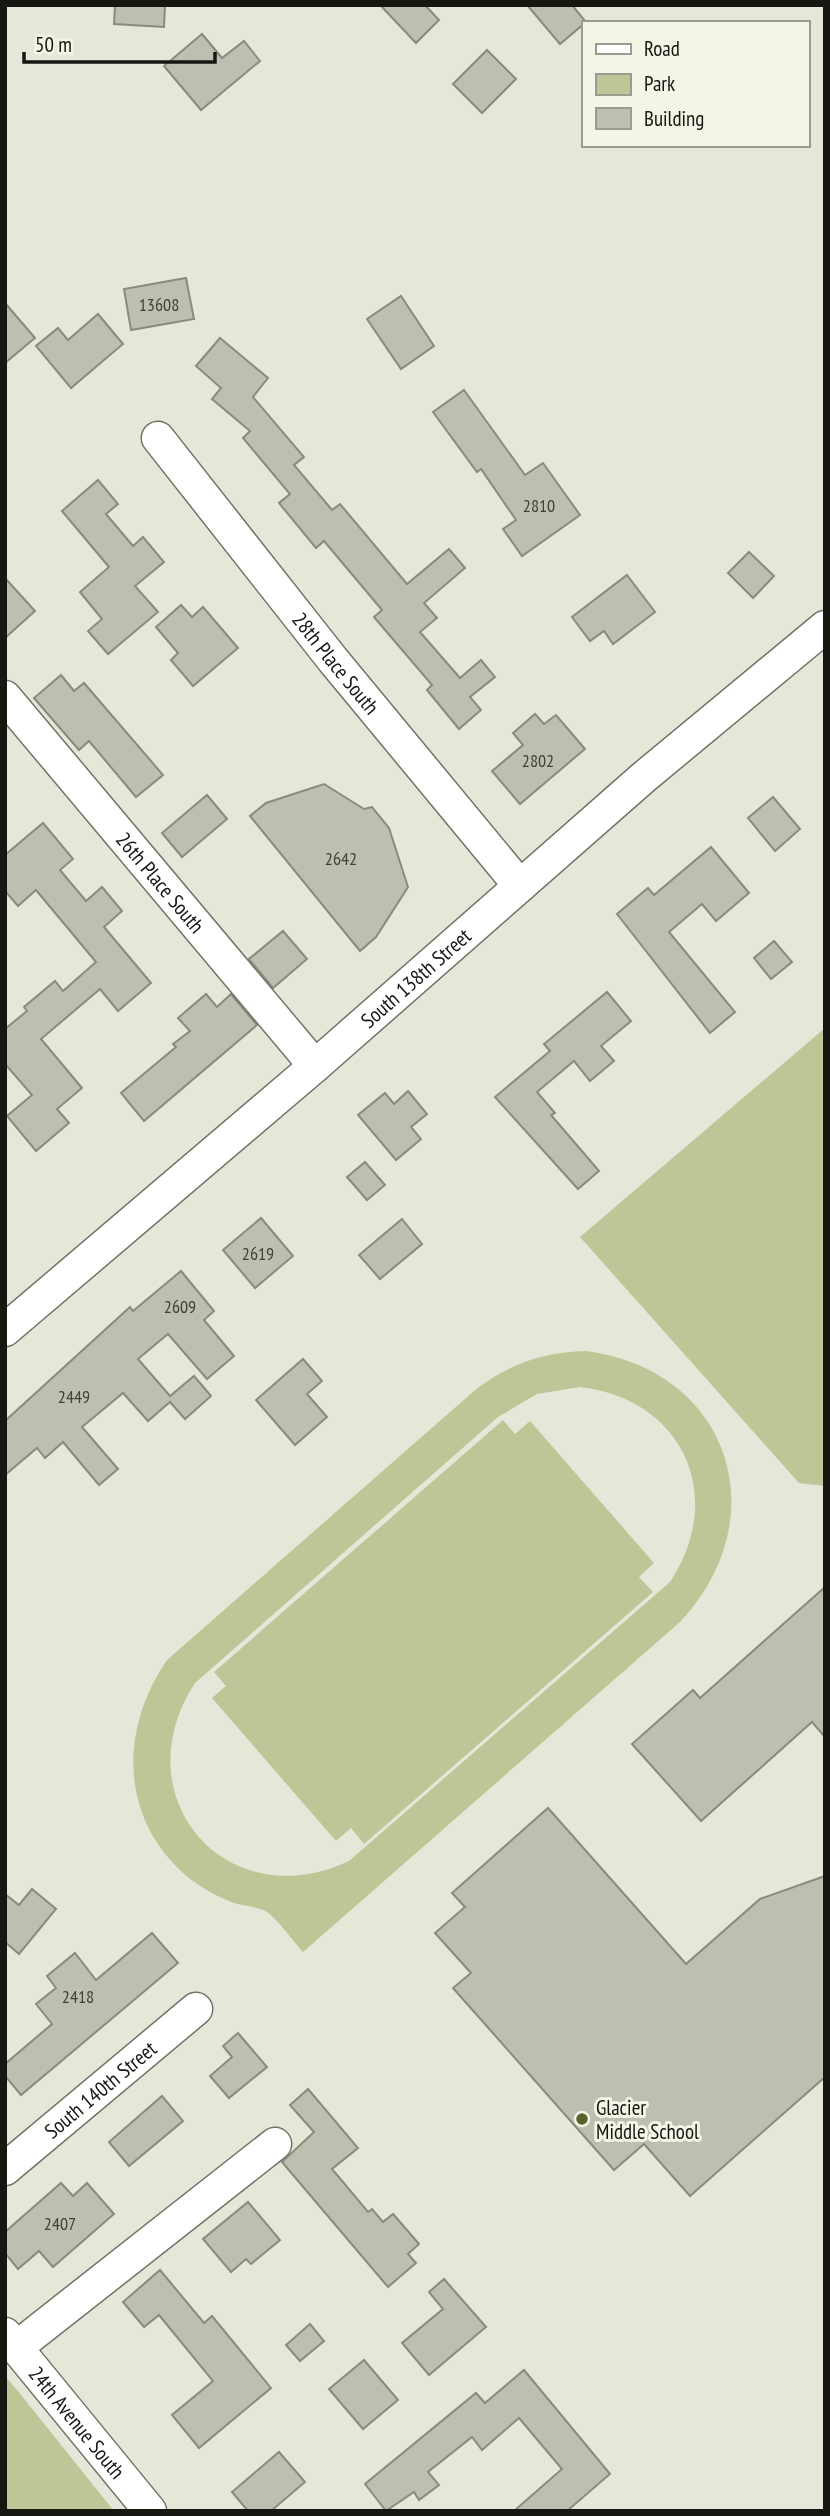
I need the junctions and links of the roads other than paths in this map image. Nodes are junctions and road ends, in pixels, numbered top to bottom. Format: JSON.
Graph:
{"nodes":[{"id":1,"x":158,"y":438,"type":"dead end"},
{"id":2,"x":825,"y":627,"type":"edge"},
{"id":3,"x":5,"y":697,"type":"edge"},
{"id":4,"x":520,"y":886,"type":"junction"},
{"id":5,"x":315,"y":1066,"type":"junction"},
{"id":6,"x":5,"y":1330,"type":"edge"},
{"id":7,"x":196,"y":2009,"type":"dead end"},
{"id":8,"x":275,"y":2144,"type":"dead end"},
{"id":9,"x":5,"y":2169,"type":"edge"},
{"id":10,"x":11,"y":2341,"type":"edge"},
{"id":11,"x":150,"y":2511,"type":"edge"}],
"edges":[{"from":1,"to":4,"type":"street","name":"28th Place South"},
{"from":2,"to":4,"type":"street","name":"South 138th Street"},
{"from":3,"to":5,"type":"street","name":"26th Place South"},
{"from":4,"to":5,"type":"street","name":"South 138th Street"},
{"from":5,"to":6,"type":"street","name":"South 138th Street"},
{"from":7,"to":9,"type":"street","name":"South 140th Street"},
{"from":8,"to":10,"type":"street"},
{"from":10,"to":11,"type":"street","name":"24th Avenue South"}]}
